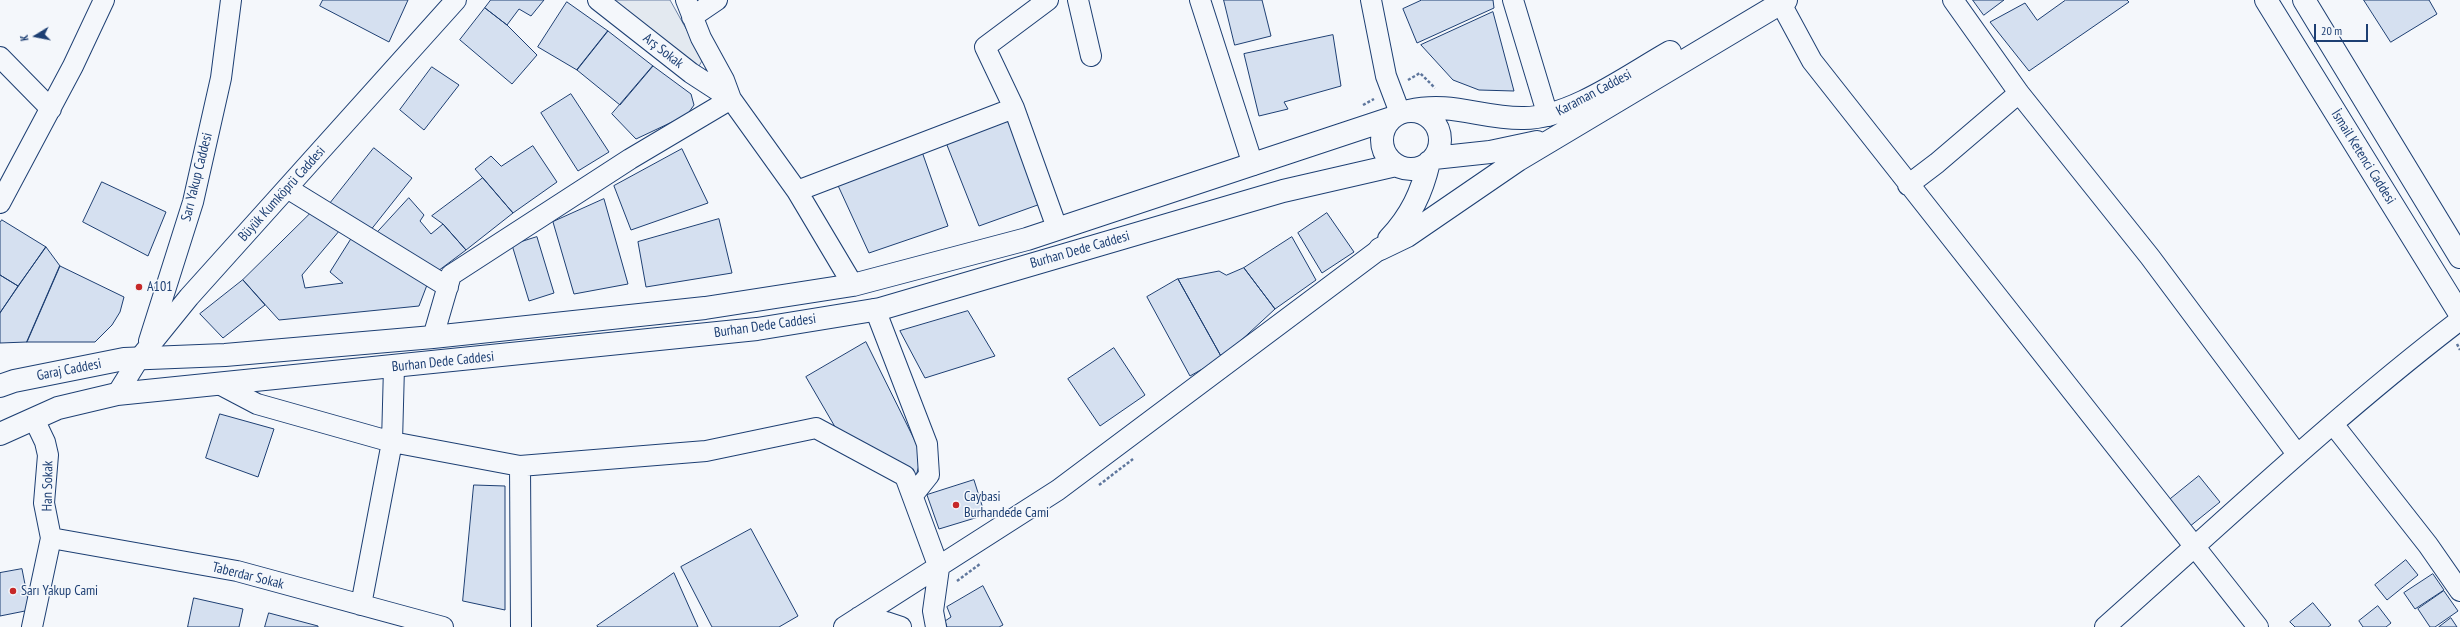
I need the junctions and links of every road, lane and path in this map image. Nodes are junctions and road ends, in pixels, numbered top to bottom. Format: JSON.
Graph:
{"nodes":[{"id":1,"x":104,"y":0,"type":"edge"},
{"id":2,"x":231,"y":0,"type":"edge"},
{"id":3,"x":456,"y":0,"type":"edge"},
{"id":4,"x":598,"y":0,"type":"edge"},
{"id":5,"x":717,"y":0,"type":"edge"},
{"id":6,"x":1048,"y":0,"type":"edge"},
{"id":7,"x":1078,"y":0,"type":"edge"},
{"id":8,"x":1200,"y":0,"type":"edge"},
{"id":9,"x":1371,"y":0,"type":"edge"},
{"id":10,"x":1513,"y":0,"type":"edge"},
{"id":11,"x":1953,"y":0,"type":"edge"},
{"id":12,"x":2266,"y":0,"type":"edge"},
{"id":13,"x":2304,"y":0,"type":"edge"},
{"id":14,"x":1777,"y":1,"type":"edge"},
{"id":15,"x":689,"y":9,"type":"edge"},
{"id":16,"x":0,"y":56,"type":"edge"},
{"id":17,"x":1091,"y":56,"type":"dead end"},
{"id":18,"x":1420,"y":73,"type":"dead end"},
{"id":19,"x":1438,"y":92,"type":"dead end"},
{"id":20,"x":2019,"y":94,"type":"junction"},
{"id":21,"x":731,"y":99,"type":"junction"},
{"id":22,"x":1014,"y":108,"type":"junction"},
{"id":23,"x":51,"y":109,"type":"junction"},
{"id":24,"x":1400,"y":114,"type":"junction"},
{"id":25,"x":1548,"y":116,"type":"junction"},
{"id":26,"x":1558,"y":136,"type":"junction"},
{"id":27,"x":1432,"y":160,"type":"junction"},
{"id":28,"x":1253,"y":165,"type":"junction"},
{"id":29,"x":1396,"y":165,"type":"junction"},
{"id":30,"x":1908,"y":185,"type":"junction"},
{"id":31,"x":287,"y":188,"type":"junction"},
{"id":32,"x":797,"y":191,"type":"junction"},
{"id":33,"x":0,"y":204,"type":"edge"},
{"id":34,"x":1057,"y":228,"type":"junction"},
{"id":35,"x":1380,"y":249,"type":"junction"},
{"id":36,"x":2460,"y":257,"type":"edge"},
{"id":37,"x":853,"y":285,"type":"junction"},
{"id":38,"x":448,"y":286,"type":"junction"},
{"id":39,"x":875,"y":309,"type":"junction"},
{"id":40,"x":2460,"y":314,"type":"edge"},
{"id":41,"x":2460,"y":320,"type":"edge"},
{"id":42,"x":433,"y":337,"type":"junction"},
{"id":43,"x":143,"y":354,"type":"junction"},
{"id":44,"x":394,"y":367,"type":"junction"},
{"id":45,"x":3,"y":382,"type":"edge"},
{"id":46,"x":219,"y":384,"type":"junction"},
{"id":47,"x":117,"y":394,"type":"junction"},
{"id":48,"x":34,"y":418,"type":"junction"},
{"id":49,"x":2333,"y":424,"type":"junction"},
{"id":50,"x":0,"y":434,"type":"edge"},
{"id":51,"x":392,"y":442,"type":"junction"},
{"id":52,"x":2296,"y":454,"type":"junction"},
{"id":53,"x":520,"y":466,"type":"junction"},
{"id":54,"x":913,"y":496,"type":"junction"},
{"id":55,"x":51,"y":538,"type":"junction"},
{"id":56,"x":2196,"y":547,"type":"junction"},
{"id":57,"x":939,"y":568,"type":"junction"},
{"id":58,"x":2460,"y":591,"type":"edge"},
{"id":59,"x":362,"y":606,"type":"junction"},
{"id":60,"x":852,"y":622,"type":"edge"},
{"id":61,"x":32,"y":627,"type":"edge"},
{"id":62,"x":443,"y":627,"type":"edge"},
{"id":63,"x":521,"y":627,"type":"edge"},
{"id":64,"x":901,"y":627,"type":"edge"},
{"id":65,"x":936,"y":627,"type":"edge"},
{"id":66,"x":2106,"y":627,"type":"edge"},
{"id":67,"x":2258,"y":627,"type":"edge"}],
"edges":[{"from":1,"to":23,"type":"street"},
{"from":2,"to":43,"type":"street","name":"Sarı Yakup Caddesi"},
{"from":3,"to":31,"type":"street","name":"Büyük Kumköprü Caddesi"},
{"from":4,"to":21,"type":"street","name":"Arş Sokak"},
{"from":5,"to":15,"type":"street"},
{"from":6,"to":22,"type":"street"},
{"from":7,"to":17,"type":"street"},
{"from":8,"to":28,"type":"street"},
{"from":9,"to":24,"type":"street"},
{"from":10,"to":25,"type":"street"},
{"from":11,"to":20,"type":"street"},
{"from":12,"to":40,"type":"main road","name":"İsmail Ketenci Caddesi"},
{"from":13,"to":36,"type":"main road"},
{"from":14,"to":25,"type":"main road","name":"Karaman Caddesi"},
{"from":14,"to":26,"type":"main road","name":"Karaman Caddesi"},
{"from":14,"to":30,"type":"street"},
{"from":15,"to":21,"type":"street"},
{"from":16,"to":23,"type":"street"},
{"from":18,"to":19,"type":"path"},
{"from":20,"to":30,"type":"street"},
{"from":20,"to":52,"type":"street"},
{"from":21,"to":32,"type":"street"},
{"from":21,"to":38,"type":"street"},
{"from":22,"to":32,"type":"street"},
{"from":22,"to":34,"type":"street"},
{"from":23,"to":33,"type":"street"},
{"from":24,"to":25,"type":"main road","name":"Karaman Caddesi"},
{"from":24,"to":27,"type":"main road"},
{"from":24,"to":28,"type":"main road","name":"Burhan Dede Caddesi"},
{"from":24,"to":29,"type":"main road"},
{"from":26,"to":27,"type":"main road","name":"Karaman Caddesi"},
{"from":26,"to":35,"type":"main road","name":"Karaman Caddesi"},
{"from":27,"to":29,"type":"main road"},
{"from":27,"to":35,"type":"main road"},
{"from":28,"to":34,"type":"main road","name":"Burhan Dede Caddesi"},
{"from":29,"to":39,"type":"main road","name":"Burhan Dede Caddesi"},
{"from":30,"to":56,"type":"street"},
{"from":31,"to":38,"type":"street"},
{"from":31,"to":43,"type":"street","name":"Büyük Kumköprü Caddesi"},
{"from":32,"to":37,"type":"street"},
{"from":34,"to":37,"type":"main road","name":"Burhan Dede Caddesi"},
{"from":35,"to":57,"type":"street"},
{"from":37,"to":42,"type":"main road","name":"Burhan Dede Caddesi"},
{"from":38,"to":42,"type":"street"},
{"from":39,"to":44,"type":"main road","name":"Burhan Dede Caddesi"},
{"from":39,"to":54,"type":"street"},
{"from":41,"to":49,"type":"street"},
{"from":42,"to":43,"type":"main road","name":"Burhan Dede Caddesi"},
{"from":43,"to":45,"type":"main road","name":"Garaj Caddesi"},
{"from":43,"to":47,"type":"street","name":"Büyük Kumköprü Caddesi"},
{"from":44,"to":46,"type":"main road","name":"Burhan Dede Caddesi"},
{"from":44,"to":51,"type":"street"},
{"from":46,"to":47,"type":"main road","name":"Burhan Dede Caddesi"},
{"from":46,"to":51,"type":"street"},
{"from":47,"to":48,"type":"main road"},
{"from":48,"to":50,"type":"main road"},
{"from":48,"to":55,"type":"street","name":"Han Sokak"},
{"from":49,"to":52,"type":"street"},
{"from":49,"to":58,"type":"street"},
{"from":51,"to":53,"type":"street"},
{"from":51,"to":59,"type":"street"},
{"from":52,"to":56,"type":"street"},
{"from":53,"to":54,"type":"street"},
{"from":53,"to":63,"type":"street"},
{"from":54,"to":57,"type":"street"},
{"from":55,"to":59,"type":"street","name":"Taberdar Sokak"},
{"from":55,"to":61,"type":"street","name":"Han Sokak"},
{"from":56,"to":66,"type":"street"},
{"from":56,"to":67,"type":"street"},
{"from":57,"to":60,"type":"street"},
{"from":57,"to":65,"type":"street"},
{"from":59,"to":62,"type":"street","name":"Taberdar Sokak"},
{"from":60,"to":64,"type":"street"}]}
